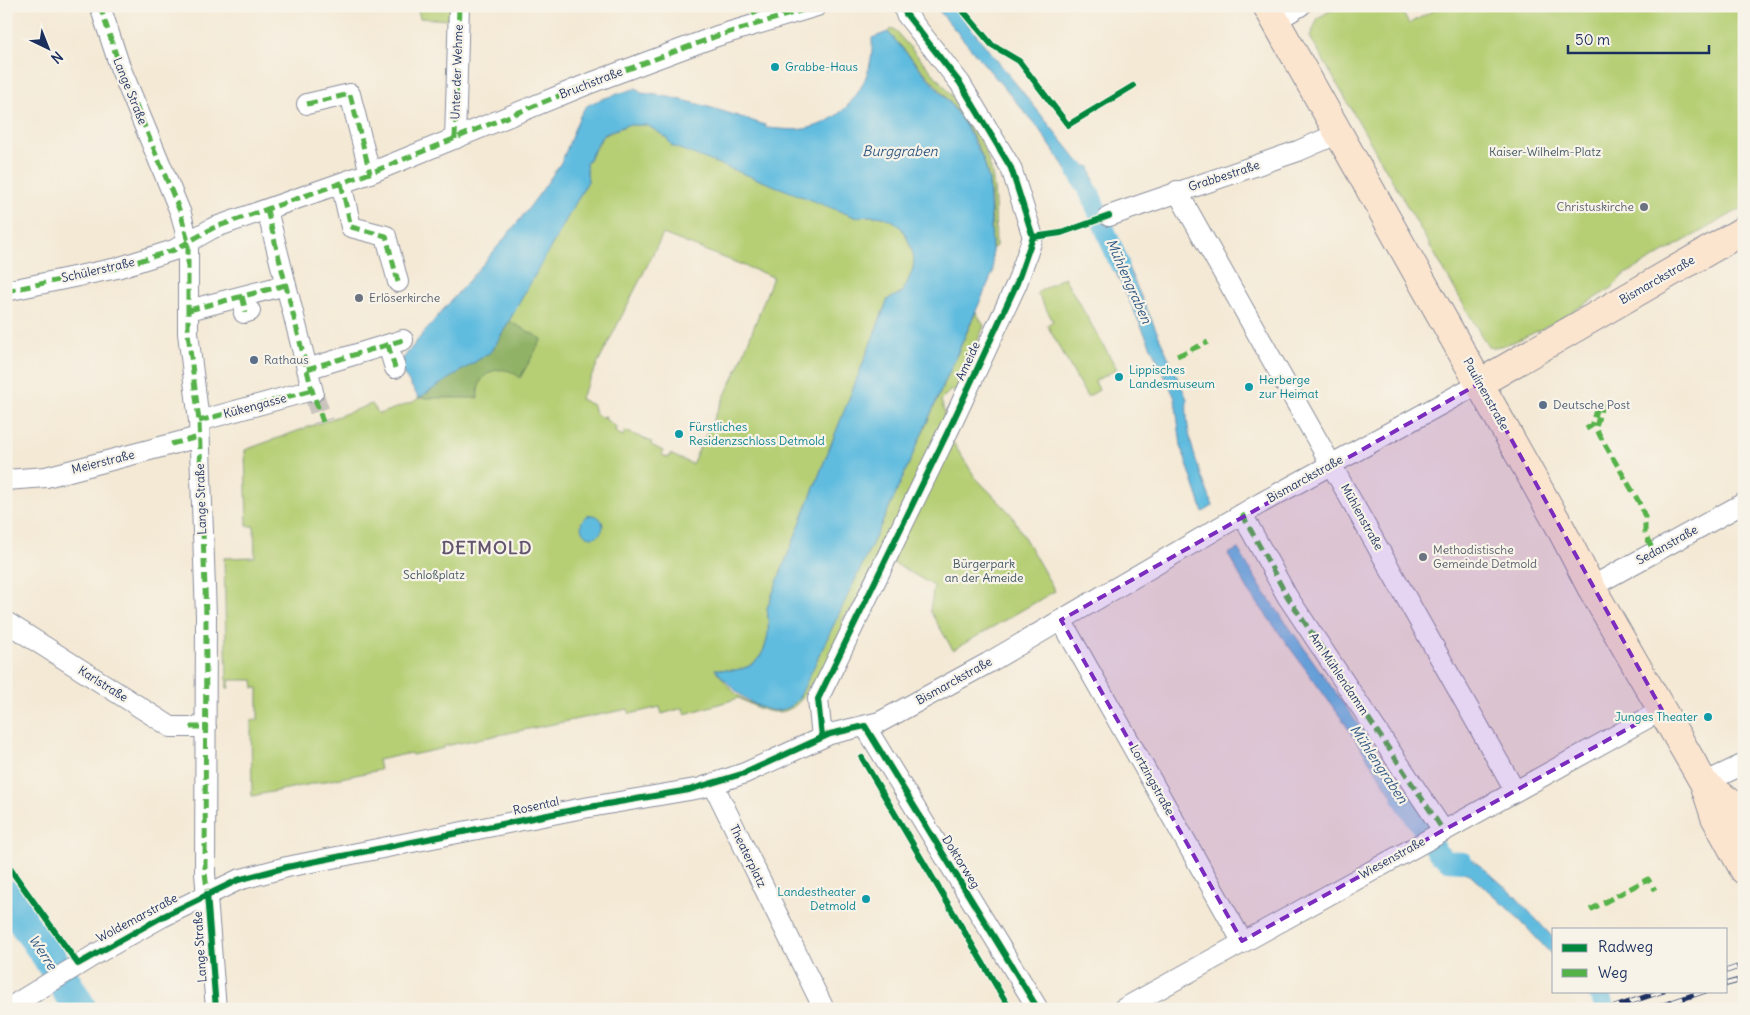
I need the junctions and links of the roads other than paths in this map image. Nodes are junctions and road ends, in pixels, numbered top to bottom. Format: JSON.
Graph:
{"nodes":[{"id":1,"x":100,"y":6,"type":"edge"},
{"id":2,"x":459,"y":6,"type":"edge"},
{"id":3,"x":903,"y":6,"type":"edge"},
{"id":4,"x":1300,"y":6,"type":"edge"},
{"id":5,"x":807,"y":8,"type":"edge"},
{"id":6,"x":1271,"y":14,"type":"edge"},
{"id":7,"x":755,"y":15,"type":"edge"},
{"id":8,"x":307,"y":104,"type":"dead end"},
{"id":9,"x":1337,"y":134,"type":"junction"},
{"id":10,"x":455,"y":139,"type":"junction"},
{"id":11,"x":370,"y":173,"type":"junction"},
{"id":12,"x":342,"y":184,"type":"junction"},
{"id":13,"x":1177,"y":191,"type":"junction"},
{"id":14,"x":267,"y":210,"type":"junction"},
{"id":15,"x":1109,"y":216,"type":"dead end"},
{"id":16,"x":1744,"y":230,"type":"edge"},
{"id":17,"x":188,"y":242,"type":"junction"},
{"id":18,"x":398,"y":282,"type":"dead end"},
{"id":19,"x":286,"y":285,"type":"junction"},
{"id":20,"x":6,"y":291,"type":"edge"},
{"id":21,"x":189,"y":310,"type":"junction"},
{"id":22,"x":395,"y":368,"type":"dead end"},
{"id":23,"x":307,"y":369,"type":"junction"},
{"id":24,"x":1480,"y":383,"type":"junction"},
{"id":25,"x":199,"y":429,"type":"junction"},
{"id":26,"x":1332,"y":464,"type":"junction"},
{"id":27,"x":6,"y":480,"type":"edge"},
{"id":28,"x":1744,"y":503,"type":"edge"},
{"id":29,"x":1242,"y":514,"type":"junction"},
{"id":30,"x":1591,"y":587,"type":"junction"},
{"id":31,"x":1061,"y":620,"type":"junction"},
{"id":32,"x":6,"y":622,"type":"edge"},
{"id":33,"x":1662,"y":710,"type":"junction"},
{"id":34,"x":865,"y":726,"type":"junction"},
{"id":35,"x":198,"y":727,"type":"junction"},
{"id":36,"x":822,"y":737,"type":"junction"},
{"id":37,"x":1744,"y":764,"type":"edge"},
{"id":38,"x":1704,"y":783,"type":"junction"},
{"id":39,"x":713,"y":784,"type":"junction"},
{"id":40,"x":1515,"y":791,"type":"junction"},
{"id":41,"x":1744,"y":822,"type":"edge"},
{"id":42,"x":1433,"y":835,"type":"junction"},
{"id":43,"x":1744,"y":870,"type":"edge"},
{"id":44,"x":207,"y":894,"type":"junction"},
{"id":45,"x":1242,"y":941,"type":"junction"},
{"id":46,"x":7,"y":1009,"type":"edge"},
{"id":47,"x":216,"y":1009,"type":"edge"},
{"id":48,"x":824,"y":1009,"type":"edge"},
{"id":49,"x":1038,"y":1009,"type":"edge"},
{"id":50,"x":1124,"y":1009,"type":"edge"}],
"edges":[{"from":1,"to":17,"type":"street","name":"Lange Straße"},
{"from":2,"to":10,"type":"street","name":"Unter der Wehme"},
{"from":3,"to":36,"type":"street","name":"Ameide"},
{"from":4,"to":6,"type":"street"},
{"from":5,"to":7,"type":"street","name":"Bruchstraße"},
{"from":6,"to":9,"type":"main road","name":"Paulinenstraße"},
{"from":7,"to":10,"type":"street","name":"Bruchstraße"},
{"from":8,"to":11,"type":"street"},
{"from":9,"to":13,"type":"street","name":"Grabbestraße"},
{"from":9,"to":24,"type":"main road","name":"Paulinenstraße"},
{"from":10,"to":11,"type":"street","name":"Bruchstraße"},
{"from":11,"to":12,"type":"street","name":"Bruchstraße"},
{"from":12,"to":14,"type":"street","name":"Bruchstraße"},
{"from":12,"to":18,"type":"street"},
{"from":13,"to":15,"type":"street","name":"Grabbestraße"},
{"from":13,"to":26,"type":"street","name":"Mühlenstraße"},
{"from":14,"to":17,"type":"street","name":"Bruchstraße"},
{"from":14,"to":19,"type":"street"},
{"from":16,"to":24,"type":"main road","name":"Bismarckstraße"},
{"from":17,"to":20,"type":"street","name":"Schülerstraße"},
{"from":17,"to":21,"type":"street","name":"Lange Straße"},
{"from":19,"to":21,"type":"street"},
{"from":19,"to":23,"type":"street"},
{"from":21,"to":25,"type":"street","name":"Lange Straße"},
{"from":22,"to":23,"type":"street"},
{"from":23,"to":25,"type":"street","name":"Kükengasse"},
{"from":24,"to":26,"type":"street","name":"Bismarckstraße"},
{"from":24,"to":30,"type":"main road","name":"Paulinenstraße"},
{"from":25,"to":27,"type":"street","name":"Meierstraße"},
{"from":25,"to":35,"type":"street","name":"Lange Straße"},
{"from":26,"to":29,"type":"street","name":"Bismarckstraße"},
{"from":26,"to":40,"type":"street","name":"Mühlenstraße"},
{"from":28,"to":30,"type":"street","name":"Sedanstraße"},
{"from":29,"to":31,"type":"street","name":"Bismarckstraße"},
{"from":29,"to":42,"type":"street","name":"Am Mühlendamm"},
{"from":30,"to":33,"type":"main road","name":"Paulinenstraße"},
{"from":31,"to":34,"type":"street","name":"Bismarckstraße"},
{"from":31,"to":45,"type":"street","name":"Lortzingstraße"},
{"from":32,"to":35,"type":"street","name":"Karlstraße"},
{"from":33,"to":38,"type":"main road","name":"Paulinenstraße"},
{"from":33,"to":40,"type":"street","name":"Wiesenstraße"},
{"from":34,"to":36,"type":"street","name":"Rosental"},
{"from":34,"to":49,"type":"street","name":"Doktorweg"},
{"from":35,"to":44,"type":"street","name":"Lange Straße"},
{"from":36,"to":39,"type":"street","name":"Rosental"},
{"from":37,"to":38,"type":"street"},
{"from":38,"to":41,"type":"main road","name":"Paulinenstraße"},
{"from":38,"to":43,"type":"main road","name":"Paulinenstraße"},
{"from":39,"to":44,"type":"street","name":"Rosental"},
{"from":39,"to":48,"type":"street","name":"Theaterplatz"},
{"from":40,"to":42,"type":"street","name":"Wiesenstraße"},
{"from":42,"to":45,"type":"street","name":"Wiesenstraße"},
{"from":44,"to":46,"type":"street","name":"Woldemarstraße"},
{"from":44,"to":47,"type":"street","name":"Lange Straße"},
{"from":45,"to":50,"type":"street","name":"Wiesenstraße"}]}
